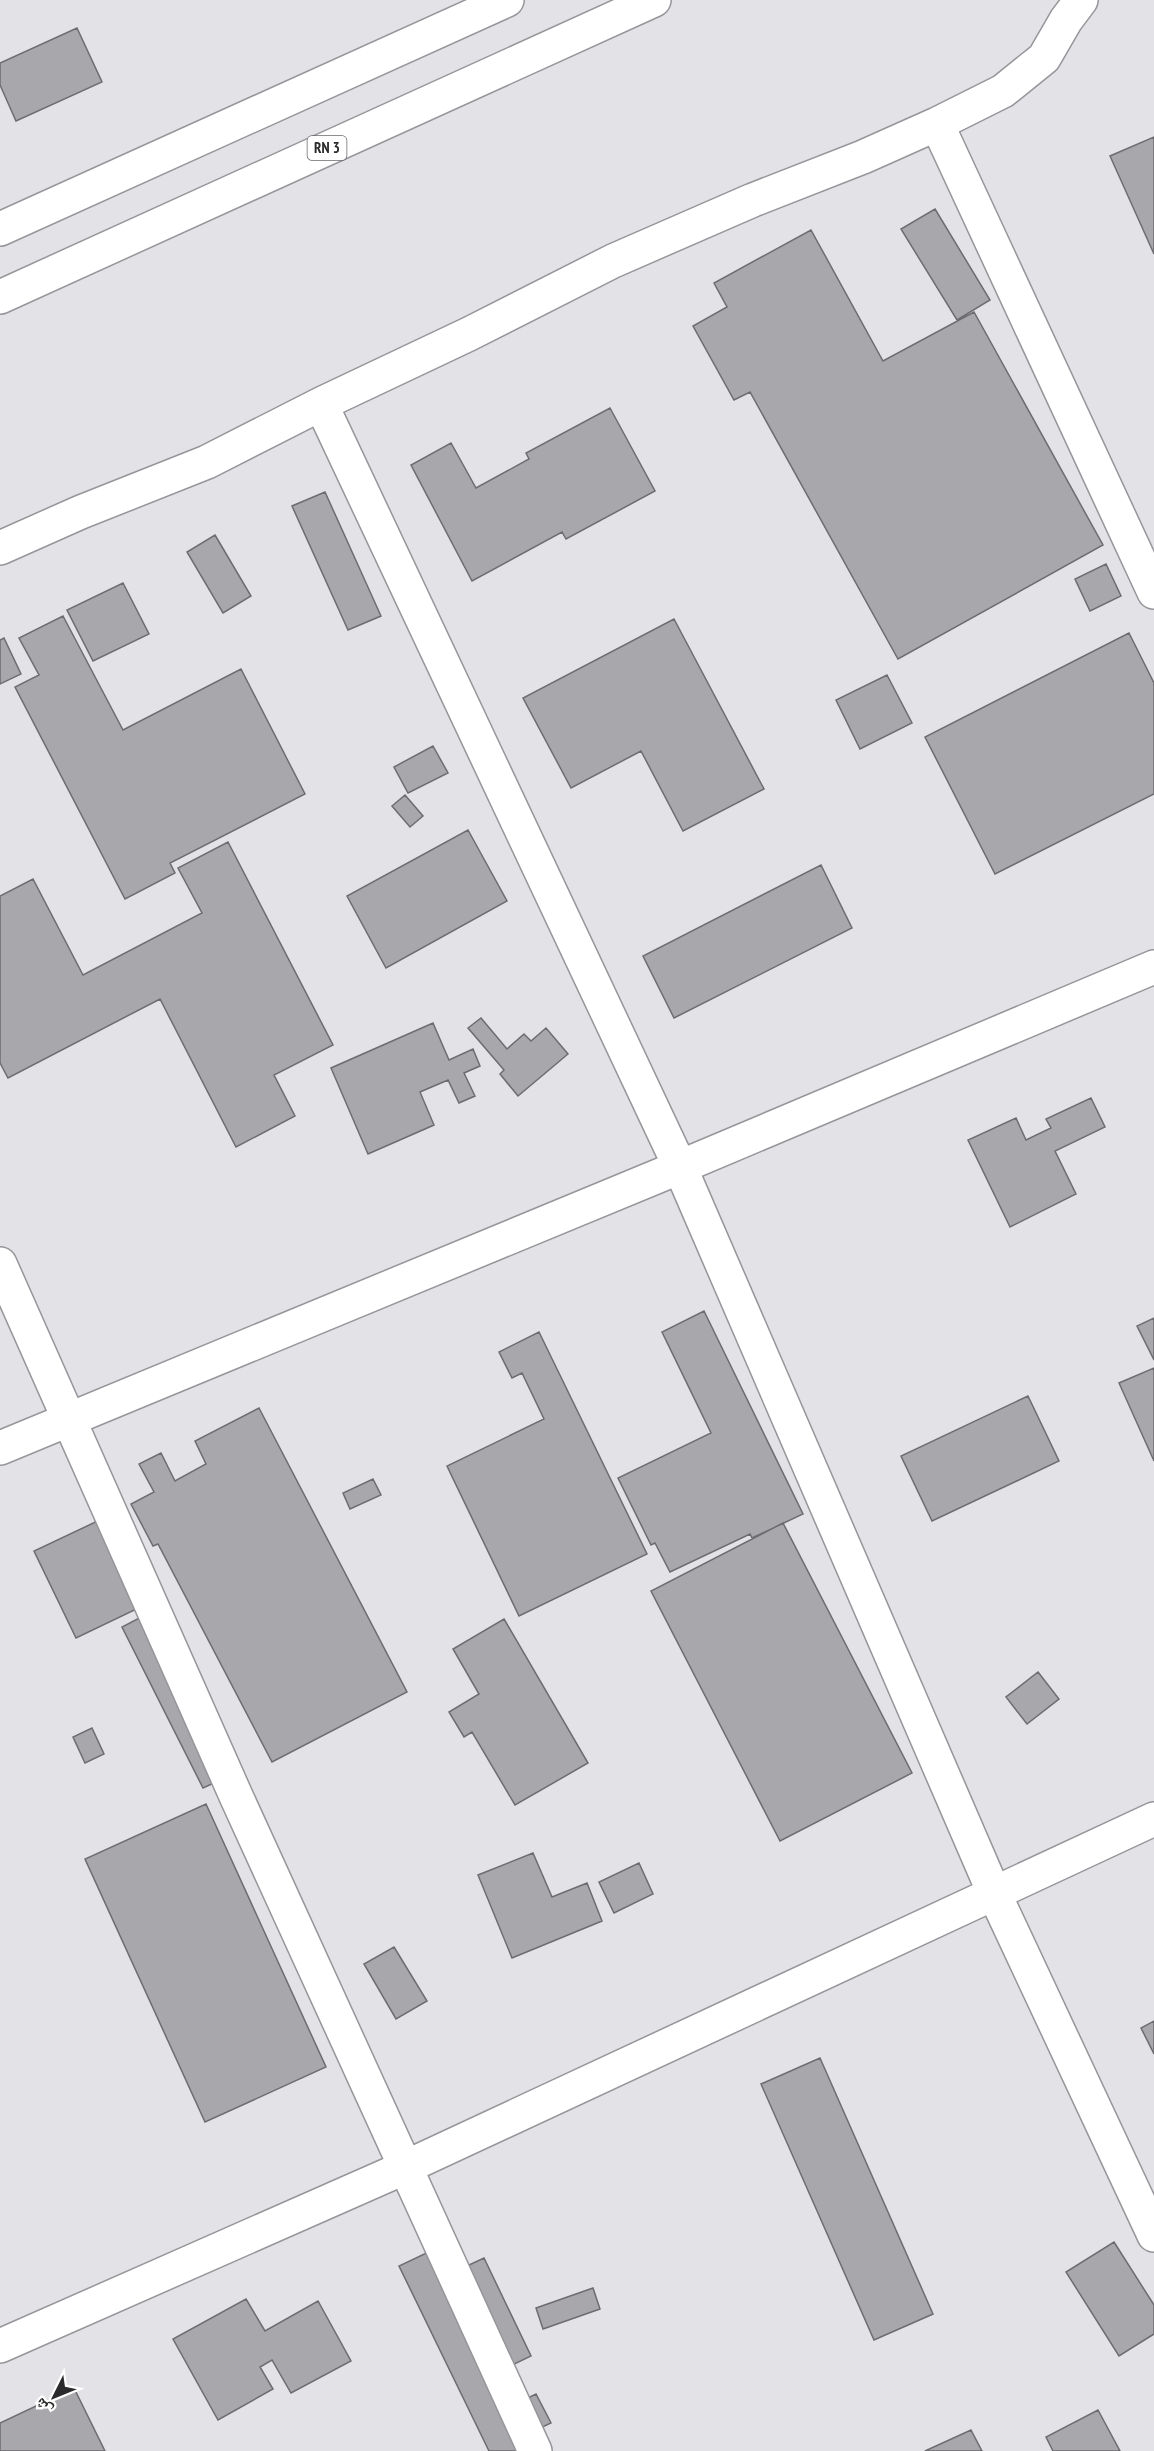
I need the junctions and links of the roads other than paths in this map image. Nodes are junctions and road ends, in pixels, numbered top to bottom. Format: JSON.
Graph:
{"nodes":[{"id":1,"x":507,"y":0,"type":"edge"},
{"id":2,"x":654,"y":0,"type":"edge"},
{"id":3,"x":1081,"y":0,"type":"edge"},
{"id":4,"x":937,"y":124,"type":"junction"},
{"id":5,"x":0,"y":228,"type":"edge"},
{"id":6,"x":0,"y":297,"type":"edge"},
{"id":7,"x":321,"y":404,"type":"junction"},
{"id":8,"x":0,"y":548,"type":"edge"},
{"id":9,"x":1154,"y":592,"type":"edge"},
{"id":10,"x":1154,"y":968,"type":"edge"},
{"id":11,"x":680,"y":1167,"type":"junction"},
{"id":12,"x":0,"y":1264,"type":"edge"},
{"id":13,"x":67,"y":1419,"type":"junction"},
{"id":14,"x":0,"y":1448,"type":"edge"},
{"id":15,"x":1154,"y":1820,"type":"edge"},
{"id":16,"x":994,"y":1893,"type":"junction"},
{"id":17,"x":406,"y":2167,"type":"junction"},
{"id":18,"x":1154,"y":2235,"type":"edge"},
{"id":19,"x":0,"y":2346,"type":"edge"},
{"id":20,"x":536,"y":2451,"type":"edge"}],
"edges":[{"from":1,"to":5,"type":"main road"},
{"from":2,"to":6,"type":"main road","number":"RN 3"},
{"from":3,"to":4,"type":"main road"},
{"from":4,"to":7,"type":"main road"},
{"from":4,"to":9,"type":"main road"},
{"from":7,"to":8,"type":"main road"},
{"from":7,"to":11,"type":"main road"},
{"from":10,"to":11,"type":"main road"},
{"from":11,"to":13,"type":"main road"},
{"from":11,"to":16,"type":"main road"},
{"from":12,"to":13,"type":"main road"},
{"from":13,"to":14,"type":"main road"},
{"from":13,"to":17,"type":"main road"},
{"from":15,"to":16,"type":"main road"},
{"from":16,"to":17,"type":"main road"},
{"from":16,"to":18,"type":"main road"},
{"from":17,"to":19,"type":"main road"},
{"from":17,"to":20,"type":"main road"}]}
